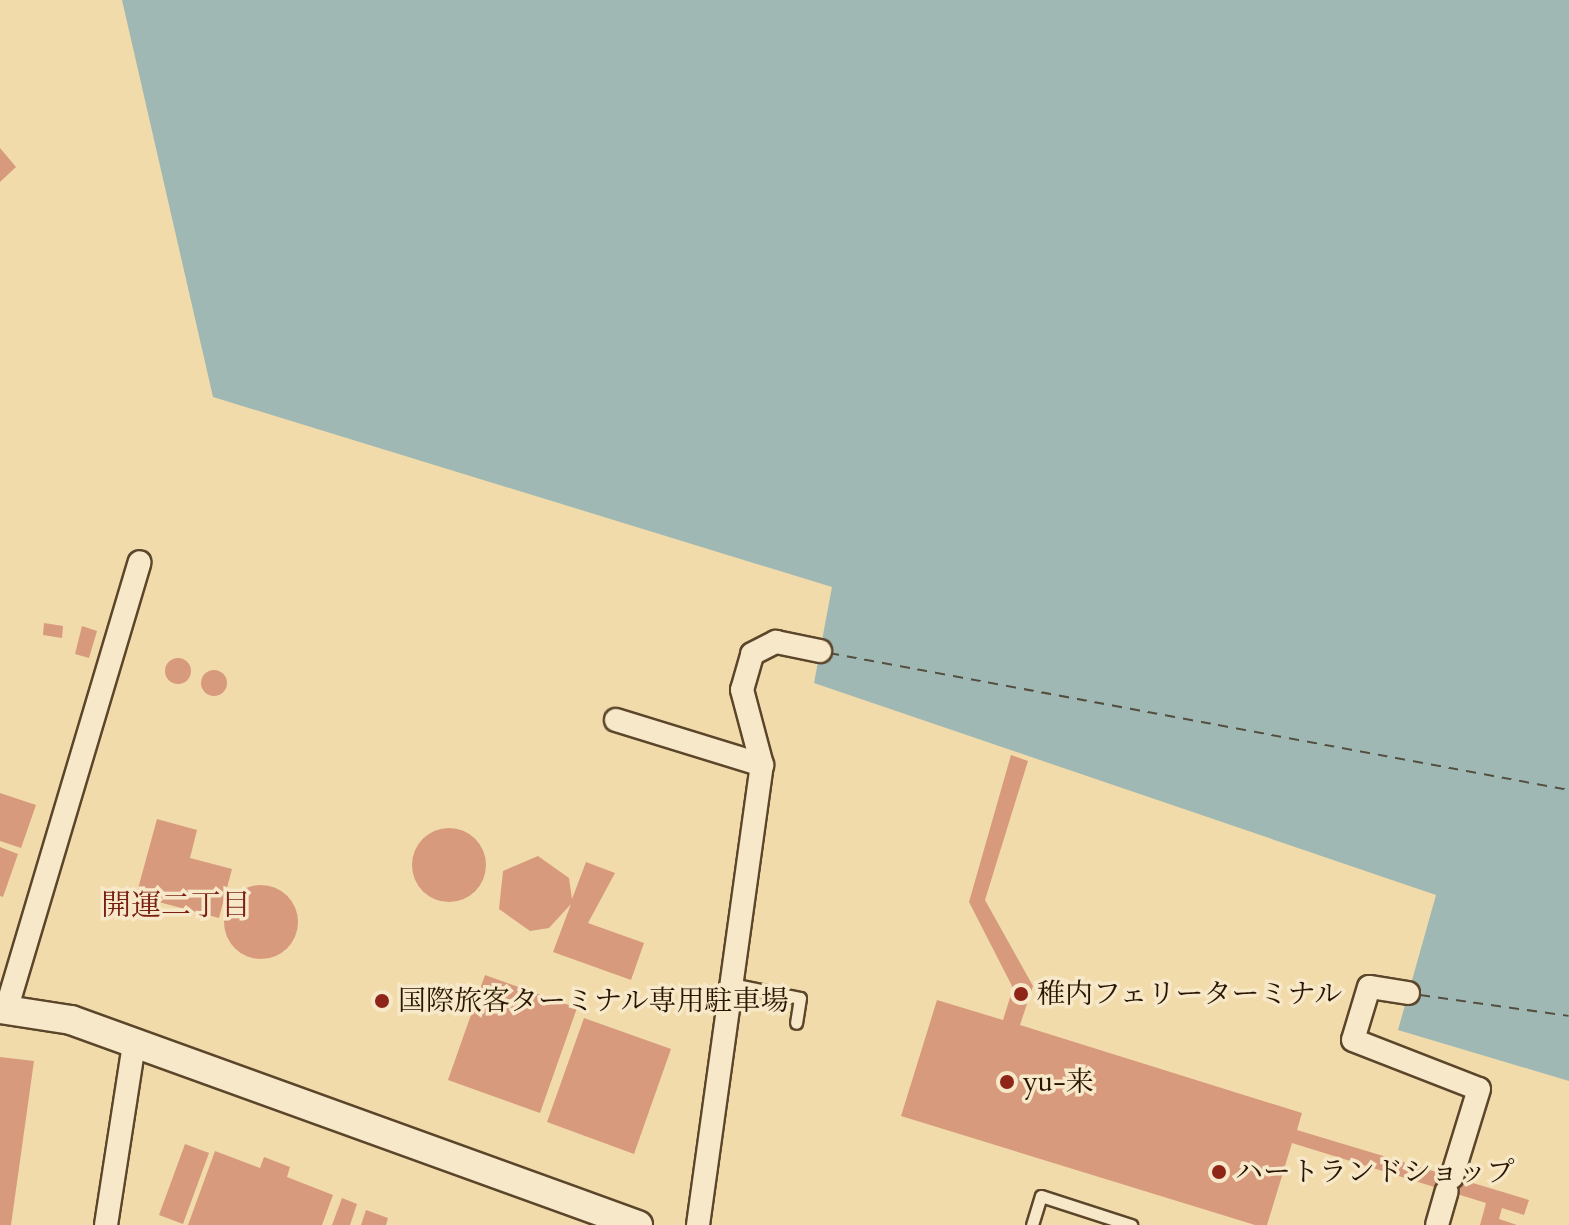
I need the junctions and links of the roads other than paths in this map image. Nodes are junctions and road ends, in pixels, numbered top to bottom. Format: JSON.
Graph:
{"nodes":[{"id":1,"x":140,"y":562,"type":"dead end"},
{"id":2,"x":820,"y":651,"type":"dead end"},
{"id":3,"x":616,"y":720,"type":"dead end"},
{"id":4,"x":762,"y":765,"type":"junction"},
{"id":5,"x":730,"y":984,"type":"junction"},
{"id":6,"x":1408,"y":993,"type":"dead end"},
{"id":7,"x":4,"y":1008,"type":"edge"},
{"id":8,"x":796,"y":1023,"type":"dead end"},
{"id":9,"x":134,"y":1044,"type":"junction"},
{"id":10,"x":106,"y":1225,"type":"edge"},
{"id":11,"x":638,"y":1225,"type":"edge"},
{"id":12,"x":698,"y":1225,"type":"edge"},
{"id":13,"x":1032,"y":1225,"type":"edge"},
{"id":14,"x":1131,"y":1225,"type":"edge"},
{"id":15,"x":1437,"y":1225,"type":"edge"}],
"edges":[{"from":1,"to":7,"type":"street"},
{"from":2,"to":4,"type":"street"},
{"from":3,"to":4,"type":"street"},
{"from":4,"to":5,"type":"street"},
{"from":5,"to":8,"type":"lane"},
{"from":5,"to":12,"type":"street"},
{"from":6,"to":15,"type":"street"},
{"from":7,"to":9,"type":"street"},
{"from":9,"to":10,"type":"street"},
{"from":9,"to":11,"type":"street"},
{"from":13,"to":14,"type":"lane"}]}
